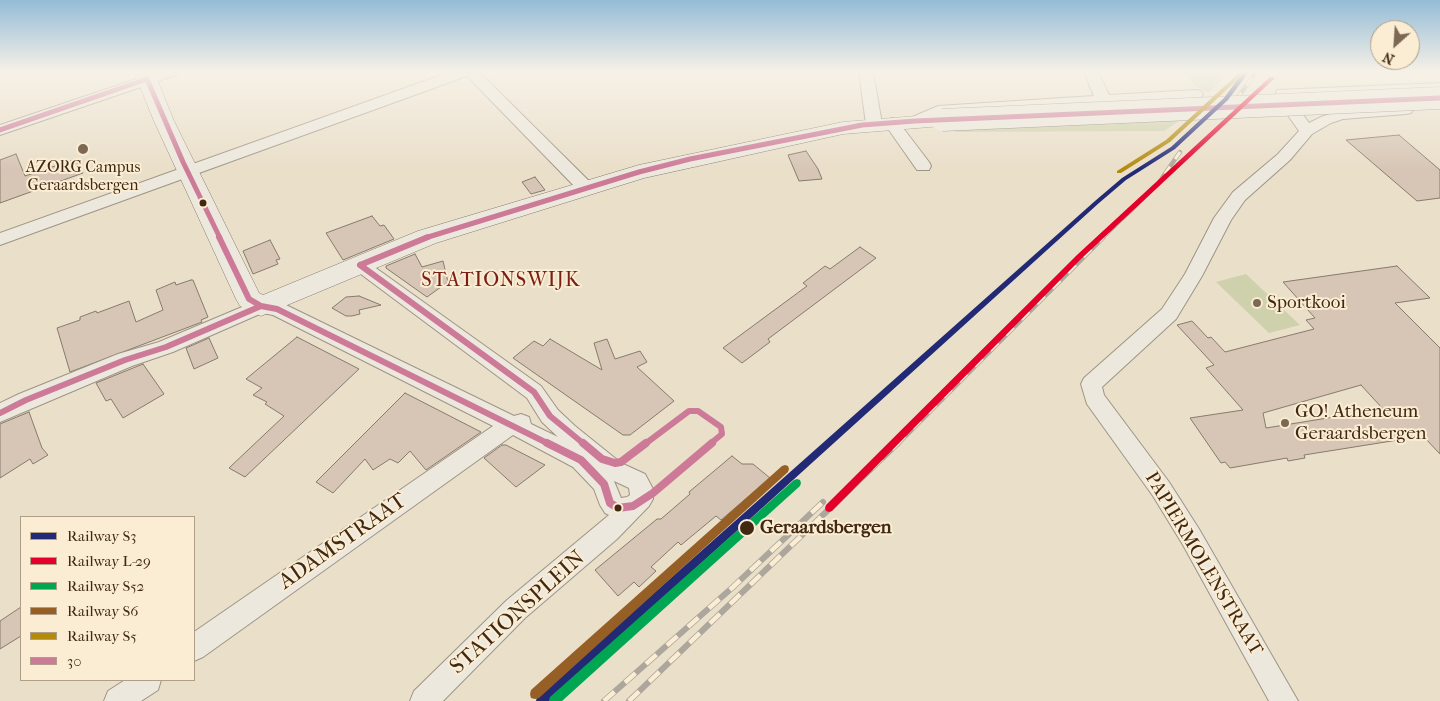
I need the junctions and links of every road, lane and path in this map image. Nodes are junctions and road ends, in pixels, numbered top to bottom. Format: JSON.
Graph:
{"nodes":[{"id":1,"x":68,"y":105,"type":"edge"},
{"id":2,"x":158,"y":105,"type":"edge"},
{"id":3,"x":372,"y":105,"type":"edge"},
{"id":4,"x":503,"y":105,"type":"edge"},
{"id":5,"x":877,"y":105,"type":"edge"},
{"id":6,"x":1036,"y":105,"type":"edge"},
{"id":7,"x":1288,"y":105,"type":"edge"},
{"id":8,"x":1288,"y":105,"type":"edge"},
{"id":9,"x":1440,"y":108,"type":"edge"},
{"id":10,"x":915,"y":121,"type":"junction"},
{"id":11,"x":883,"y":124,"type":"junction"},
{"id":12,"x":0,"y":130,"type":"edge"},
{"id":13,"x":1307,"y":131,"type":"junction"},
{"id":14,"x":923,"y":166,"type":"dead end"},
{"id":15,"x":187,"y":171,"type":"junction"},
{"id":16,"x":585,"y":187,"type":"junction"},
{"id":17,"x":0,"y":239,"type":"edge"},
{"id":18,"x":360,"y":265,"type":"junction"},
{"id":19,"x":261,"y":306,"type":"junction"},
{"id":20,"x":527,"y":387,"type":"junction"},
{"id":21,"x":0,"y":413,"type":"edge"},
{"id":22,"x":498,"y":426,"type":"junction"},
{"id":23,"x":602,"y":460,"type":"junction"},
{"id":24,"x":618,"y":509,"type":"junction"},
{"id":25,"x":195,"y":647,"type":"edge"},
{"id":26,"x":147,"y":681,"type":"edge"},
{"id":27,"x":124,"y":699,"type":"edge"},
{"id":28,"x":424,"y":701,"type":"edge"},
{"id":29,"x":1284,"y":701,"type":"edge"}],
"edges":[{"from":1,"to":12,"type":"street"},
{"from":2,"to":15,"type":"main road"},
{"from":3,"to":15,"type":"street"},
{"from":4,"to":16,"type":"street"},
{"from":5,"to":11,"type":"street"},
{"from":6,"to":10,"type":"street"},
{"from":7,"to":13,"type":"street"},
{"from":8,"to":10,"type":"main road","bridge":true},
{"from":9,"to":13,"type":"street","name":"PAPIERMOLENSTRAAT"},
{"from":10,"to":11,"type":"main road"},
{"from":11,"to":14,"type":"street"},
{"from":11,"to":16,"type":"main road"},
{"from":13,"to":29,"type":"street","name":"PAPIERMOLENSTRAAT"},
{"from":15,"to":17,"type":"street"},
{"from":15,"to":19,"type":"main road"},
{"from":16,"to":18,"type":"main road"},
{"from":18,"to":19,"type":"main road"},
{"from":18,"to":20,"type":"street"},
{"from":19,"to":21,"type":"street"},
{"from":19,"to":22,"type":"street"},
{"from":20,"to":22,"type":"street"},
{"from":20,"to":23,"type":"street"},
{"from":22,"to":23,"type":"street"},
{"from":22,"to":24,"type":"street"},
{"from":22,"to":25,"type":"street","name":"ADAMSTRAAT"},
{"from":23,"to":24,"type":"street"},
{"from":24,"to":28,"type":"street","name":"STATIONSPLEIN"},
{"from":26,"to":27,"type":"street"}]}
